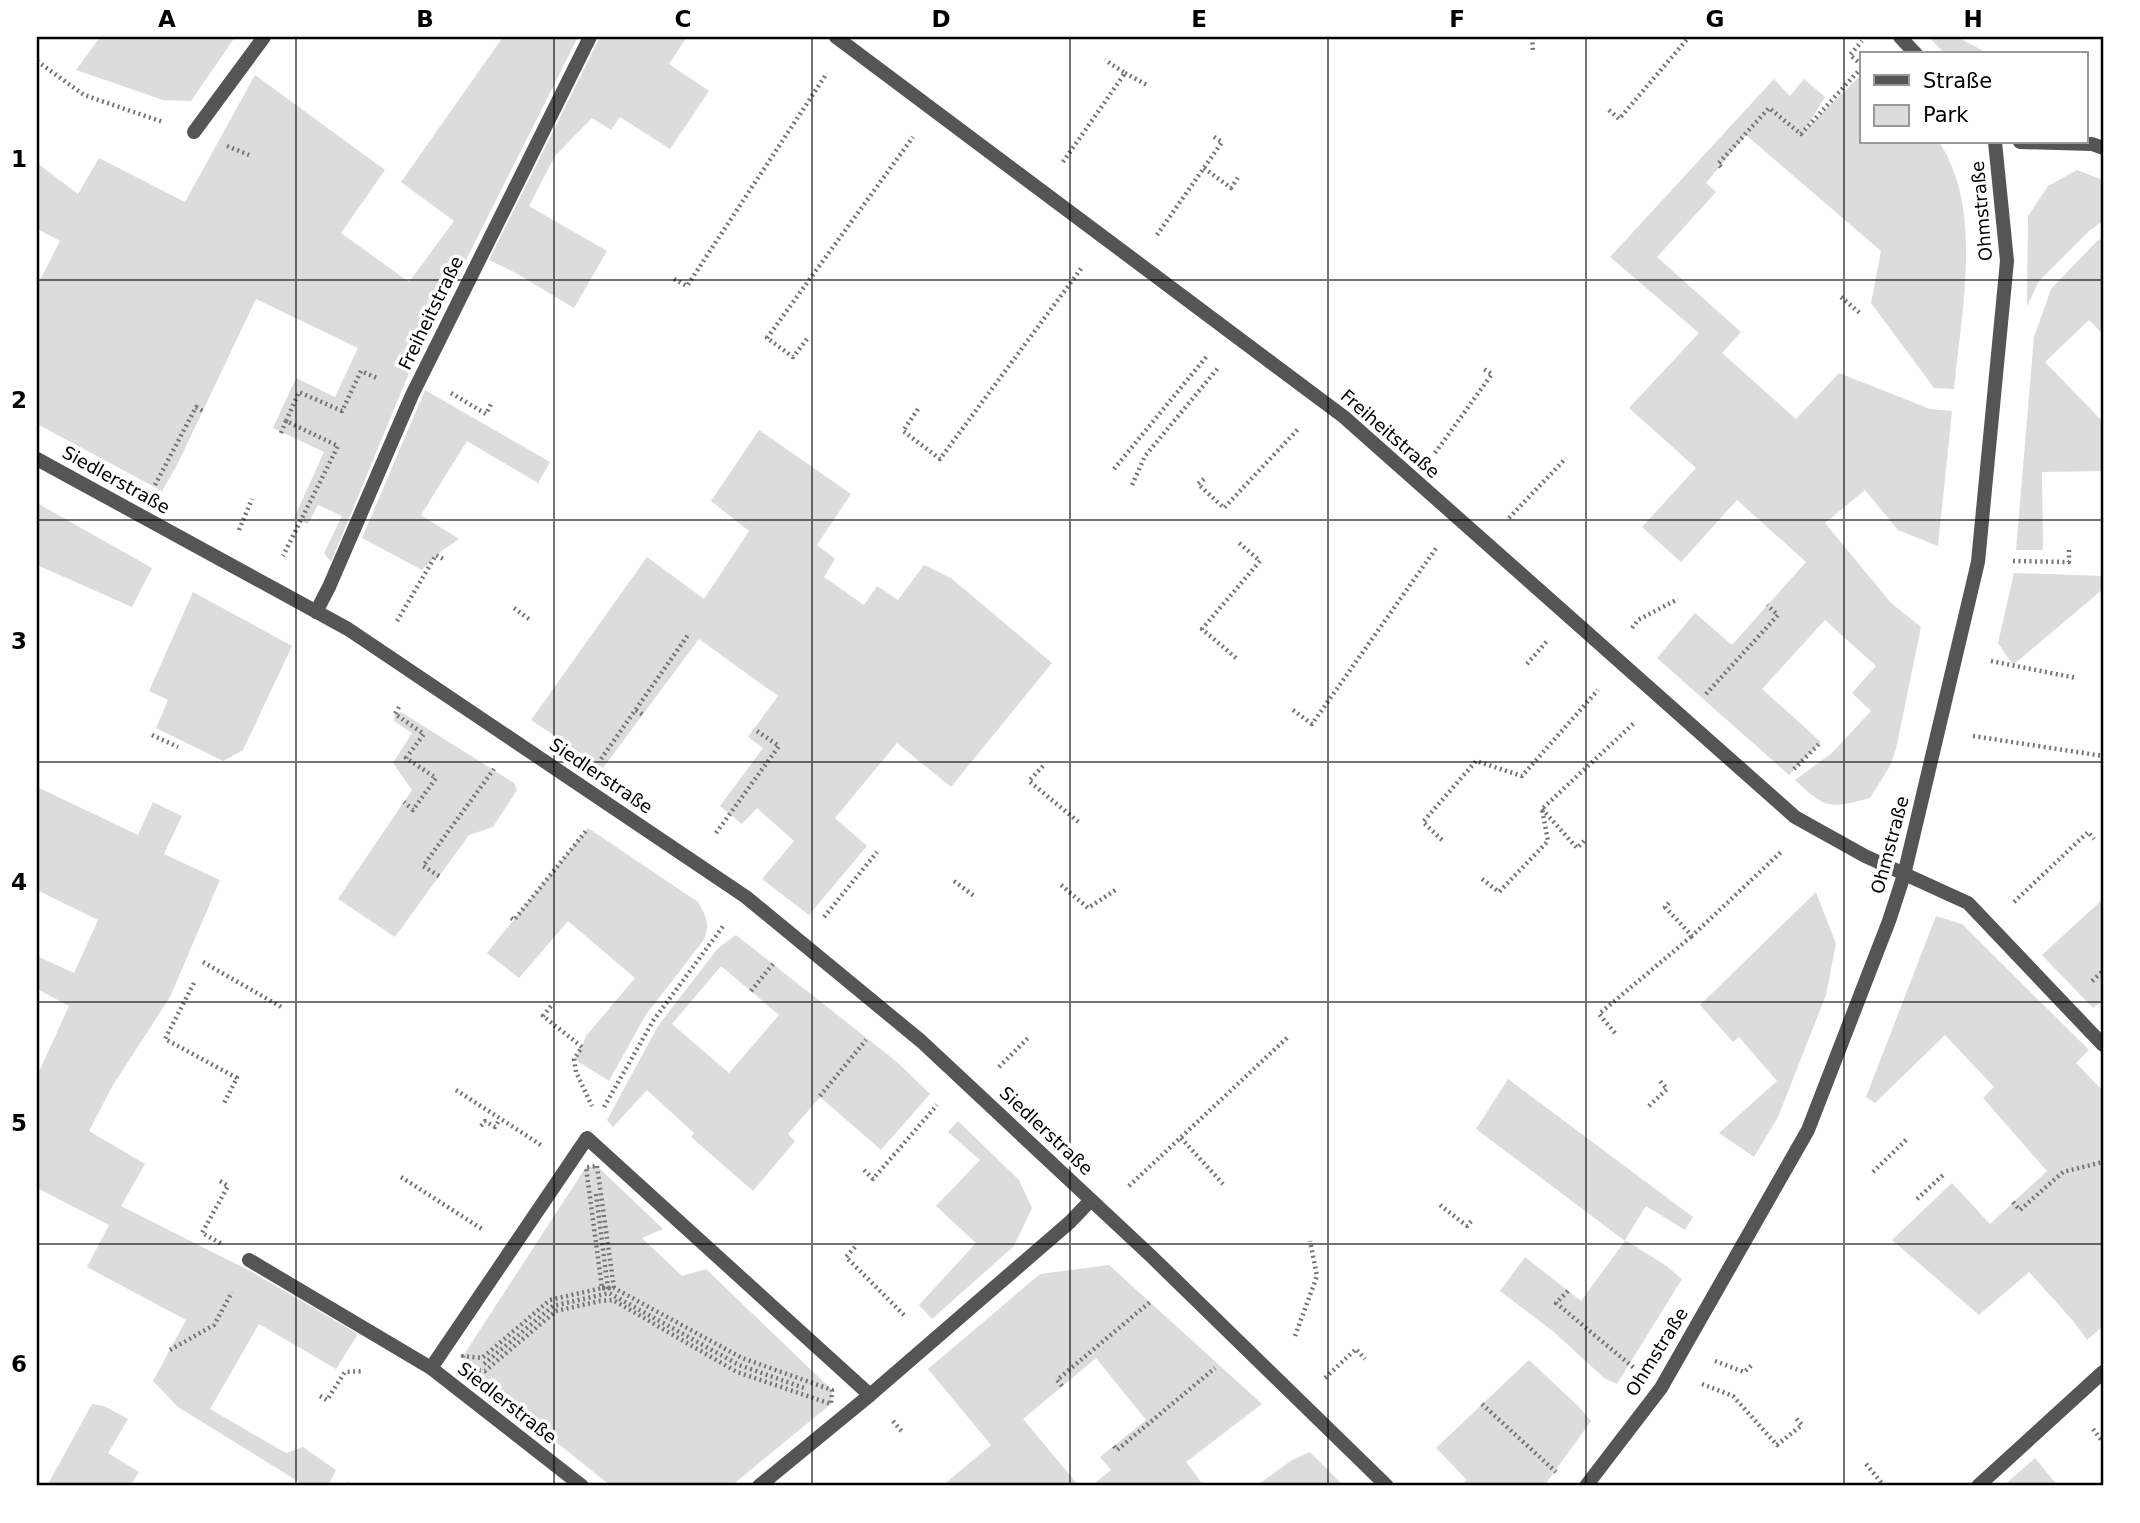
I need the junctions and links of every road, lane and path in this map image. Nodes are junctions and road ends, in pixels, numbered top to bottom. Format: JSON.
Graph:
{"nodes":[{"id":1,"x":264,"y":37,"type":"edge"},
{"id":2,"x":590,"y":37,"type":"edge"},
{"id":3,"x":836,"y":37,"type":"edge"},
{"id":4,"x":1532,"y":37,"type":"edge"},
{"id":5,"x":1689,"y":37,"type":"edge"},
{"id":6,"x":1900,"y":37,"type":"edge"},
{"id":7,"x":1862,"y":41,"type":"dead end"},
{"id":8,"x":1533,"y":52,"type":"dead end"},
{"id":9,"x":1914,"y":52,"type":"edge"},
{"id":10,"x":1105,"y":60,"type":"dead end"},
{"id":11,"x":37,"y":61,"type":"edge"},
{"id":12,"x":1860,"y":64,"type":"edge"},
{"id":13,"x":831,"y":67,"type":"dead end"},
{"id":14,"x":1860,"y":68,"type":"edge"},
{"id":15,"x":1125,"y":73,"type":"junction"},
{"id":16,"x":1147,"y":85,"type":"dead end"},
{"id":17,"x":1608,"y":110,"type":"dead end"},
{"id":18,"x":917,"y":130,"type":"dead end"},
{"id":19,"x":194,"y":132,"type":"joint"},
{"id":20,"x":1211,"y":135,"type":"dead end"},
{"id":21,"x":1995,"y":144,"type":"edge"},
{"id":22,"x":1721,"y":167,"type":"dead end"},
{"id":23,"x":1059,"y":168,"type":"dead end"},
{"id":24,"x":1204,"y":169,"type":"junction"},
{"id":25,"x":1239,"y":176,"type":"dead end"},
{"id":26,"x":1152,"y":241,"type":"dead end"},
{"id":27,"x":1086,"y":262,"type":"dead end"},
{"id":28,"x":674,"y":279,"type":"dead end"},
{"id":29,"x":1841,"y":297,"type":"dead end"},
{"id":30,"x":1861,"y":314,"type":"dead end"},
{"id":31,"x":807,"y":338,"type":"dead end"},
{"id":32,"x":1214,"y":347,"type":"dead end"},
{"id":33,"x":1219,"y":366,"type":"dead end"},
{"id":34,"x":1482,"y":368,"type":"dead end"},
{"id":35,"x":422,"y":374,"type":"junction"},
{"id":36,"x":412,"y":395,"type":"junction"},
{"id":37,"x":491,"y":404,"type":"dead end"},
{"id":38,"x":918,"y":410,"type":"dead end"},
{"id":39,"x":203,"y":411,"type":"dead end"},
{"id":40,"x":286,"y":421,"type":"junction"},
{"id":41,"x":1303,"y":424,"type":"dead end"},
{"id":42,"x":281,"y":433,"type":"dead end"},
{"id":43,"x":37,"y":458,"type":"edge"},
{"id":44,"x":1566,"y":458,"type":"dead end"},
{"id":45,"x":1429,"y":463,"type":"dead end"},
{"id":46,"x":1114,"y":469,"type":"dead end"},
{"id":47,"x":1204,"y":479,"type":"dead end"},
{"id":48,"x":1132,"y":485,"type":"dead end"},
{"id":49,"x":152,"y":491,"type":"dead end"},
{"id":50,"x":252,"y":499,"type":"dead end"},
{"id":51,"x":1501,"y":527,"type":"dead end"},
{"id":52,"x":236,"y":537,"type":"dead end"},
{"id":53,"x":1440,"y":541,"type":"dead end"},
{"id":54,"x":1238,"y":542,"type":"dead end"},
{"id":55,"x":2069,"y":550,"type":"dead end"},
{"id":56,"x":282,"y":560,"type":"dead end"},
{"id":57,"x":445,"y":560,"type":"dead end"},
{"id":58,"x":2007,"y":560,"type":"dead end"},
{"id":59,"x":1678,"y":599,"type":"dead end"},
{"id":60,"x":1767,"y":605,"type":"dead end"},
{"id":61,"x":514,"y":608,"type":"dead end"},
{"id":62,"x":316,"y":612,"type":"junction"},
{"id":63,"x":529,"y":619,"type":"dead end"},
{"id":64,"x":393,"y":628,"type":"dead end"},
{"id":65,"x":1628,"y":632,"type":"dead end"},
{"id":66,"x":688,"y":635,"type":"dead end"},
{"id":67,"x":1552,"y":635,"type":"dead end"},
{"id":68,"x":1236,"y":658,"type":"dead end"},
{"id":69,"x":1986,"y":661,"type":"dead end"},
{"id":70,"x":1527,"y":664,"type":"dead end"},
{"id":71,"x":2076,"y":678,"type":"dead end"},
{"id":72,"x":1604,"y":683,"type":"dead end"},
{"id":73,"x":1703,"y":698,"type":"dead end"},
{"id":74,"x":403,"y":701,"type":"dead end"},
{"id":75,"x":636,"y":710,"type":"junction"},
{"id":76,"x":1293,"y":710,"type":"dead end"},
{"id":77,"x":643,"y":715,"type":"dead end"},
{"id":78,"x":1642,"y":716,"type":"dead end"},
{"id":79,"x":754,"y":729,"type":"dead end"},
{"id":80,"x":152,"y":736,"type":"dead end"},
{"id":81,"x":1972,"y":736,"type":"dead end"},
{"id":82,"x":1821,"y":742,"type":"dead end"},
{"id":83,"x":178,"y":747,"type":"dead end"},
{"id":84,"x":2103,"y":756,"type":"edge"},
{"id":85,"x":498,"y":763,"type":"dead end"},
{"id":86,"x":597,"y":764,"type":"dead end"},
{"id":87,"x":1043,"y":766,"type":"dead end"},
{"id":88,"x":1789,"y":775,"type":"dead end"},
{"id":89,"x":404,"y":802,"type":"dead end"},
{"id":90,"x":1542,"y":809,"type":"junction"},
{"id":91,"x":591,"y":823,"type":"dead end"},
{"id":92,"x":1081,"y":824,"type":"dead end"},
{"id":93,"x":715,"y":835,"type":"dead end"},
{"id":94,"x":2094,"y":839,"type":"dead end"},
{"id":95,"x":1441,"y":840,"type":"dead end"},
{"id":96,"x":1584,"y":841,"type":"dead end"},
{"id":97,"x":1783,"y":851,"type":"dead end"},
{"id":98,"x":877,"y":852,"type":"dead end"},
{"id":99,"x":1904,"y":875,"type":"junction"},
{"id":100,"x":439,"y":876,"type":"dead end"},
{"id":101,"x":1482,"y":879,"type":"dead end"},
{"id":102,"x":954,"y":881,"type":"dead end"},
{"id":103,"x":1061,"y":885,"type":"dead end"},
{"id":104,"x":1117,"y":889,"type":"dead end"},
{"id":105,"x":974,"y":896,"type":"dead end"},
{"id":106,"x":1670,"y":903,"type":"dead end"},
{"id":107,"x":1979,"y":913,"type":"junction"},
{"id":108,"x":511,"y":918,"type":"dead end"},
{"id":109,"x":727,"y":921,"type":"dead end"},
{"id":110,"x":819,"y":923,"type":"dead end"},
{"id":111,"x":1692,"y":936,"type":"junction"},
{"id":112,"x":776,"y":960,"type":"dead end"},
{"id":113,"x":203,"y":962,"type":"dead end"},
{"id":114,"x":194,"y":983,"type":"dead end"},
{"id":115,"x":751,"y":991,"type":"dead end"},
{"id":116,"x":551,"y":1006,"type":"dead end"},
{"id":117,"x":283,"y":1008,"type":"dead end"},
{"id":118,"x":1615,"y":1033,"type":"dead end"},
{"id":119,"x":870,"y":1034,"type":"dead end"},
{"id":120,"x":1030,"y":1036,"type":"dead end"},
{"id":121,"x":1289,"y":1036,"type":"dead end"},
{"id":122,"x":2103,"y":1045,"type":"edge"},
{"id":123,"x":995,"y":1072,"type":"dead end"},
{"id":124,"x":1660,"y":1081,"type":"dead end"},
{"id":125,"x":456,"y":1090,"type":"dead end"},
{"id":126,"x":820,"y":1096,"type":"dead end"},
{"id":127,"x":942,"y":1099,"type":"dead end"},
{"id":128,"x":223,"y":1105,"type":"dead end"},
{"id":129,"x":1649,"y":1106,"type":"dead end"},
{"id":130,"x":500,"y":1119,"type":"junction"},
{"id":131,"x":481,"y":1126,"type":"dead end"},
{"id":132,"x":1181,"y":1138,"type":"junction"},
{"id":133,"x":1908,"y":1138,"type":"dead end"},
{"id":134,"x":546,"y":1148,"type":"dead end"},
{"id":135,"x":2103,"y":1162,"type":"edge"},
{"id":136,"x":864,"y":1170,"type":"dead end"},
{"id":137,"x":1873,"y":1172,"type":"dead end"},
{"id":138,"x":1944,"y":1174,"type":"dead end"},
{"id":139,"x":401,"y":1177,"type":"dead end"},
{"id":140,"x":220,"y":1181,"type":"dead end"},
{"id":141,"x":1223,"y":1184,"type":"dead end"},
{"id":142,"x":1124,"y":1190,"type":"dead end"},
{"id":143,"x":1917,"y":1199,"type":"dead end"},
{"id":144,"x":1091,"y":1200,"type":"junction"},
{"id":145,"x":2014,"y":1202,"type":"dead end"},
{"id":146,"x":1440,"y":1205,"type":"dead end"},
{"id":147,"x":1473,"y":1219,"type":"dead end"},
{"id":148,"x":486,"y":1232,"type":"dead end"},
{"id":149,"x":1310,"y":1241,"type":"dead end"},
{"id":150,"x":855,"y":1247,"type":"dead end"},
{"id":151,"x":249,"y":1260,"type":"junction"},
{"id":152,"x":608,"y":1289,"type":"junction"},
{"id":153,"x":1568,"y":1292,"type":"dead end"},
{"id":154,"x":1153,"y":1300,"type":"dead end"},
{"id":155,"x":1295,"y":1336,"type":"dead end"},
{"id":156,"x":932,"y":1342,"type":"junction"},
{"id":157,"x":170,"y":1350,"type":"dead end"},
{"id":158,"x":1365,"y":1359,"type":"dead end"},
{"id":159,"x":1715,"y":1361,"type":"dead end"},
{"id":160,"x":1221,"y":1363,"type":"dead end"},
{"id":161,"x":1752,"y":1366,"type":"dead end"},
{"id":162,"x":431,"y":1368,"type":"junction"},
{"id":163,"x":1636,"y":1369,"type":"dead end"},
{"id":164,"x":2103,"y":1372,"type":"edge"},
{"id":165,"x":1321,"y":1382,"type":"dead end"},
{"id":166,"x":1702,"y":1384,"type":"dead end"},
{"id":167,"x":1062,"y":1386,"type":"dead end"},
{"id":168,"x":870,"y":1395,"type":"junction"},
{"id":169,"x":1482,"y":1404,"type":"dead end"},
{"id":170,"x":1795,"y":1417,"type":"dead end"},
{"id":171,"x":1114,"y":1446,"type":"dead end"},
{"id":172,"x":1866,"y":1464,"type":"dead end"},
{"id":173,"x":1560,"y":1475,"type":"dead end"},
{"id":174,"x":582,"y":1486,"type":"edge"},
{"id":175,"x":759,"y":1486,"type":"edge"},
{"id":176,"x":1387,"y":1486,"type":"edge"},
{"id":177,"x":1586,"y":1486,"type":"edge"},
{"id":178,"x":1884,"y":1486,"type":"edge"},
{"id":179,"x":1978,"y":1486,"type":"edge"}],
"edges":[{"from":1,"to":19,"type":"street"},
{"from":2,"to":35,"type":"street","name":"Freiheitstraße"},
{"from":3,"to":99,"type":"street","name":"Freiheitstraße"},
{"from":4,"to":8,"type":"path"},
{"from":5,"to":17,"type":"path"},
{"from":6,"to":9,"type":"street"},
{"from":7,"to":12,"type":"path"},
{"from":10,"to":15,"type":"path"},
{"from":11,"to":19,"type":"path"},
{"from":13,"to":28,"type":"path"},
{"from":14,"to":22,"type":"path"},
{"from":15,"to":16,"type":"path"},
{"from":15,"to":23,"type":"path"},
{"from":18,"to":31,"type":"path"},
{"from":20,"to":24,"type":"path"},
{"from":21,"to":99,"type":"street","name":"Ohmstraße"},
{"from":24,"to":25,"type":"path"},
{"from":24,"to":26,"type":"path"},
{"from":27,"to":38,"type":"path"},
{"from":29,"to":30,"type":"path"},
{"from":32,"to":46,"type":"path"},
{"from":33,"to":48,"type":"path"},
{"from":34,"to":45,"type":"path"},
{"from":35,"to":36,"type":"street","name":"Freiheitstraße"},
{"from":35,"to":37,"type":"path"},
{"from":36,"to":40,"type":"path"},
{"from":36,"to":62,"type":"street","name":"Freiheitstraße"},
{"from":39,"to":49,"type":"path"},
{"from":40,"to":42,"type":"path"},
{"from":40,"to":56,"type":"path"},
{"from":41,"to":47,"type":"path"},
{"from":43,"to":62,"type":"street","name":"Siedlerstraße"},
{"from":44,"to":51,"type":"path"},
{"from":50,"to":52,"type":"path"},
{"from":53,"to":76,"type":"path"},
{"from":54,"to":68,"type":"path"},
{"from":55,"to":58,"type":"path"},
{"from":57,"to":64,"type":"path"},
{"from":59,"to":65,"type":"path"},
{"from":60,"to":73,"type":"path"},
{"from":61,"to":63,"type":"path"},
{"from":62,"to":144,"type":"street","name":"Siedlerstraße"},
{"from":66,"to":75,"type":"path"},
{"from":67,"to":70,"type":"path"},
{"from":69,"to":71,"type":"path"},
{"from":72,"to":95,"type":"path"},
{"from":74,"to":89,"type":"path"},
{"from":75,"to":77,"type":"path"},
{"from":75,"to":86,"type":"path"},
{"from":78,"to":90,"type":"path"},
{"from":79,"to":93,"type":"path"},
{"from":80,"to":83,"type":"path"},
{"from":81,"to":84,"type":"path"},
{"from":82,"to":88,"type":"path"},
{"from":85,"to":100,"type":"path"},
{"from":87,"to":92,"type":"path"},
{"from":90,"to":96,"type":"path"},
{"from":90,"to":101,"type":"path"},
{"from":91,"to":108,"type":"path"},
{"from":94,"to":107,"type":"path"},
{"from":97,"to":111,"type":"path"},
{"from":98,"to":110,"type":"path"},
{"from":99,"to":107,"type":"street","name":"Freiheitstraße"},
{"from":99,"to":177,"type":"street","name":"Ohmstraße"},
{"from":102,"to":105,"type":"path"},
{"from":103,"to":104,"type":"path"},
{"from":106,"to":111,"type":"path"},
{"from":107,"to":122,"type":"street","name":"Freiheitstraße"},
{"from":109,"to":116,"type":"path"},
{"from":111,"to":118,"type":"path"},
{"from":112,"to":115,"type":"path"},
{"from":113,"to":117,"type":"path"},
{"from":114,"to":128,"type":"path"},
{"from":119,"to":126,"type":"path"},
{"from":120,"to":123,"type":"path"},
{"from":121,"to":132,"type":"path"},
{"from":124,"to":129,"type":"path"},
{"from":125,"to":130,"type":"path"},
{"from":127,"to":136,"type":"path"},
{"from":130,"to":131,"type":"path"},
{"from":130,"to":134,"type":"path"},
{"from":132,"to":141,"type":"path"},
{"from":132,"to":142,"type":"path"},
{"from":133,"to":137,"type":"path"},
{"from":135,"to":145,"type":"path"},
{"from":138,"to":143,"type":"path"},
{"from":139,"to":148,"type":"path"},
{"from":140,"to":151,"type":"path"},
{"from":144,"to":156,"type":"street","name":"Siedlerstraße"},
{"from":144,"to":176,"type":"street","name":"Siedlerstraße"},
{"from":146,"to":147,"type":"path"},
{"from":149,"to":155,"type":"path"},
{"from":150,"to":156,"type":"path"},
{"from":151,"to":157,"type":"path"},
{"from":151,"to":162,"type":"street"},
{"from":152,"to":152,"type":"path"},
{"from":152,"to":152,"type":"path"},
{"from":153,"to":163,"type":"path"},
{"from":154,"to":167,"type":"path"},
{"from":156,"to":168,"type":"street","name":"Siedlerstraße"},
{"from":158,"to":165,"type":"path"},
{"from":159,"to":161,"type":"path"},
{"from":160,"to":171,"type":"path"},
{"from":162,"to":168,"type":"street","name":"Siedlerstraße"},
{"from":162,"to":174,"type":"street","name":"Siedlerstraße"},
{"from":164,"to":179,"type":"street"},
{"from":166,"to":170,"type":"path"},
{"from":168,"to":175,"type":"street","name":"Siedlerstraße"},
{"from":169,"to":173,"type":"path"},
{"from":172,"to":178,"type":"path"}]}
